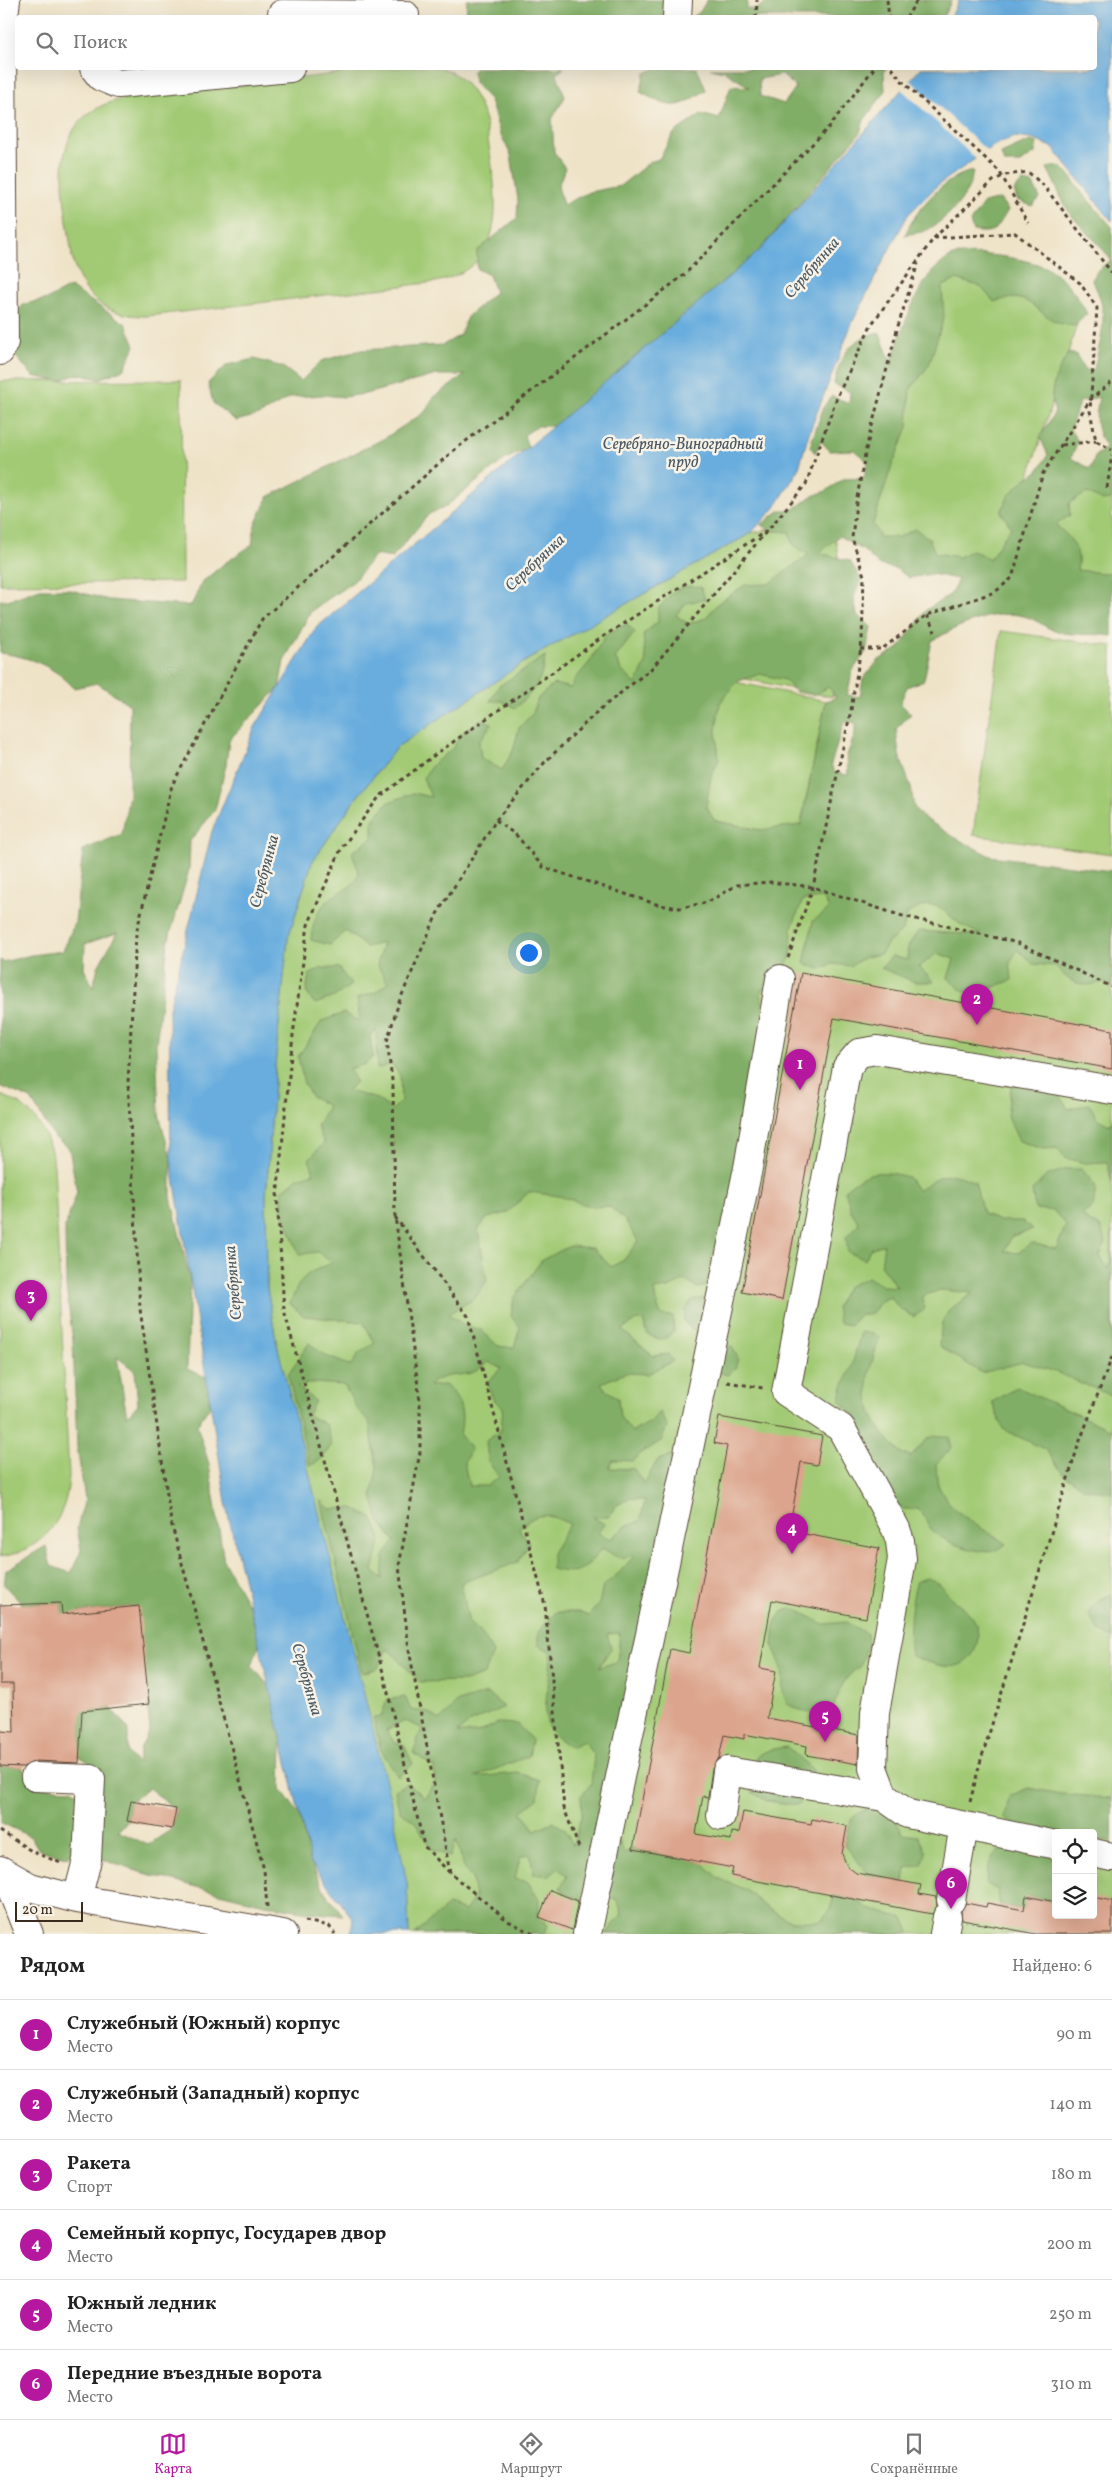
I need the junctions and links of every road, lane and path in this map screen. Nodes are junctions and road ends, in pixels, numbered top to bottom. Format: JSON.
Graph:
{"nodes":[{"id":1,"x":6,"y":0,"type":"edge"},
{"id":2,"x":678,"y":0,"type":"edge"},
{"id":3,"x":757,"y":0,"type":"edge"},
{"id":4,"x":887,"y":0,"type":"edge"},
{"id":5,"x":916,"y":0,"type":"edge"},
{"id":6,"x":281,"y":10,"type":"edge"},
{"id":7,"x":405,"y":15,"type":"dead end"},
{"id":8,"x":677,"y":15,"type":"edge"},
{"id":9,"x":756,"y":15,"type":"edge"},
{"id":10,"x":889,"y":15,"type":"edge"},
{"id":11,"x":908,"y":15,"type":"edge"},
{"id":12,"x":7,"y":31,"type":"edge"},
{"id":13,"x":96,"y":70,"type":"edge"},
{"id":14,"x":268,"y":70,"type":"edge"},
{"id":15,"x":872,"y":70,"type":"edge"},
{"id":16,"x":893,"y":70,"type":"edge"},
{"id":17,"x":1002,"y":176,"type":"junction"},
{"id":18,"x":1028,"y":223,"type":"dead end"},
{"id":19,"x":934,"y":238,"type":"junction"},
{"id":20,"x":919,"y":260,"type":"junction"},
{"id":21,"x":1112,"y":273,"type":"edge"},
{"id":22,"x":0,"y":351,"type":"edge"},
{"id":23,"x":1112,"y":382,"type":"edge"},
{"id":24,"x":1090,"y":400,"type":"junction"},
{"id":25,"x":1096,"y":441,"type":"junction"},
{"id":26,"x":1062,"y":445,"type":"junction"},
{"id":27,"x":1112,"y":450,"type":"edge"},
{"id":28,"x":1112,"y":455,"type":"edge"},
{"id":29,"x":1107,"y":488,"type":"dead end"},
{"id":30,"x":768,"y":530,"type":"junction"},
{"id":31,"x":927,"y":615,"type":"junction"},
{"id":32,"x":936,"y":632,"type":"dead end"},
{"id":33,"x":860,"y":649,"type":"junction"},
{"id":34,"x":496,"y":820,"type":"junction"},
{"id":35,"x":812,"y":886,"type":"junction"},
{"id":36,"x":780,"y":979,"type":"joint"},
{"id":37,"x":1112,"y":987,"type":"edge"},
{"id":38,"x":1112,"y":1090,"type":"edge"},
{"id":39,"x":395,"y":1216,"type":"junction"},
{"id":40,"x":1112,"y":1358,"type":"edge"},
{"id":41,"x":704,"y":1378,"type":"junction"},
{"id":42,"x":786,"y":1392,"type":"junction"},
{"id":43,"x":36,"y":1777,"type":"dead end"},
{"id":44,"x":884,"y":1797,"type":"junction"},
{"id":45,"x":721,"y":1816,"type":"dead end"},
{"id":46,"x":964,"y":1826,"type":"junction"},
{"id":47,"x":1052,"y":1844,"type":"edge"},
{"id":48,"x":580,"y":1851,"type":"dead end"},
{"id":49,"x":1097,"y":1854,"type":"edge"},
{"id":50,"x":1112,"y":1857,"type":"edge"},
{"id":51,"x":0,"y":1870,"type":"edge"},
{"id":52,"x":450,"y":1873,"type":"junction"},
{"id":53,"x":77,"y":1899,"type":"junction"},
{"id":54,"x":947,"y":1917,"type":"edge"},
{"id":55,"x":276,"y":1925,"type":"edge"},
{"id":56,"x":29,"y":1934,"type":"edge"},
{"id":57,"x":534,"y":1934,"type":"edge"},
{"id":58,"x":587,"y":1934,"type":"edge"}],
"edges":[{"from":1,"to":12,"type":"street"},
{"from":2,"to":8,"type":"street"},
{"from":3,"to":9,"type":"path"},
{"from":4,"to":10,"type":"path"},
{"from":5,"to":11,"type":"path"},
{"from":6,"to":7,"type":"street"},
{"from":12,"to":22,"type":"street"},
{"from":13,"to":14,"type":"street"},
{"from":15,"to":55,"type":"path"},
{"from":16,"to":17,"type":"path"},
{"from":17,"to":18,"type":"path"},
{"from":17,"to":19,"type":"path"},
{"from":17,"to":21,"type":"path"},
{"from":19,"to":20,"type":"path"},
{"from":19,"to":24,"type":"path"},
{"from":20,"to":30,"type":"path"},
{"from":20,"to":33,"type":"path"},
{"from":23,"to":24,"type":"path"},
{"from":24,"to":25,"type":"path"},
{"from":24,"to":26,"type":"path"},
{"from":25,"to":26,"type":"path"},
{"from":25,"to":27,"type":"path"},
{"from":26,"to":31,"type":"path"},
{"from":28,"to":29,"type":"path"},
{"from":30,"to":34,"type":"path"},
{"from":30,"to":52,"type":"path"},
{"from":31,"to":32,"type":"path"},
{"from":31,"to":33,"type":"path"},
{"from":33,"to":35,"type":"path"},
{"from":34,"to":35,"type":"path"},
{"from":34,"to":39,"type":"path"},
{"from":35,"to":36,"type":"path"},
{"from":35,"to":37,"type":"path"},
{"from":36,"to":41,"type":"street"},
{"from":38,"to":42,"type":"street"},
{"from":39,"to":48,"type":"path"},
{"from":39,"to":52,"type":"path"},
{"from":40,"to":46,"type":"path"},
{"from":41,"to":42,"type":"path"},
{"from":41,"to":58,"type":"street"},
{"from":42,"to":44,"type":"street"},
{"from":43,"to":53,"type":"street"},
{"from":44,"to":45,"type":"street"},
{"from":44,"to":46,"type":"street"},
{"from":46,"to":47,"type":"street"},
{"from":46,"to":54,"type":"street"},
{"from":49,"to":50,"type":"street"},
{"from":51,"to":53,"type":"street"},
{"from":51,"to":56,"type":"street"},
{"from":52,"to":57,"type":"path"},
{"from":53,"to":55,"type":"street"}]}
